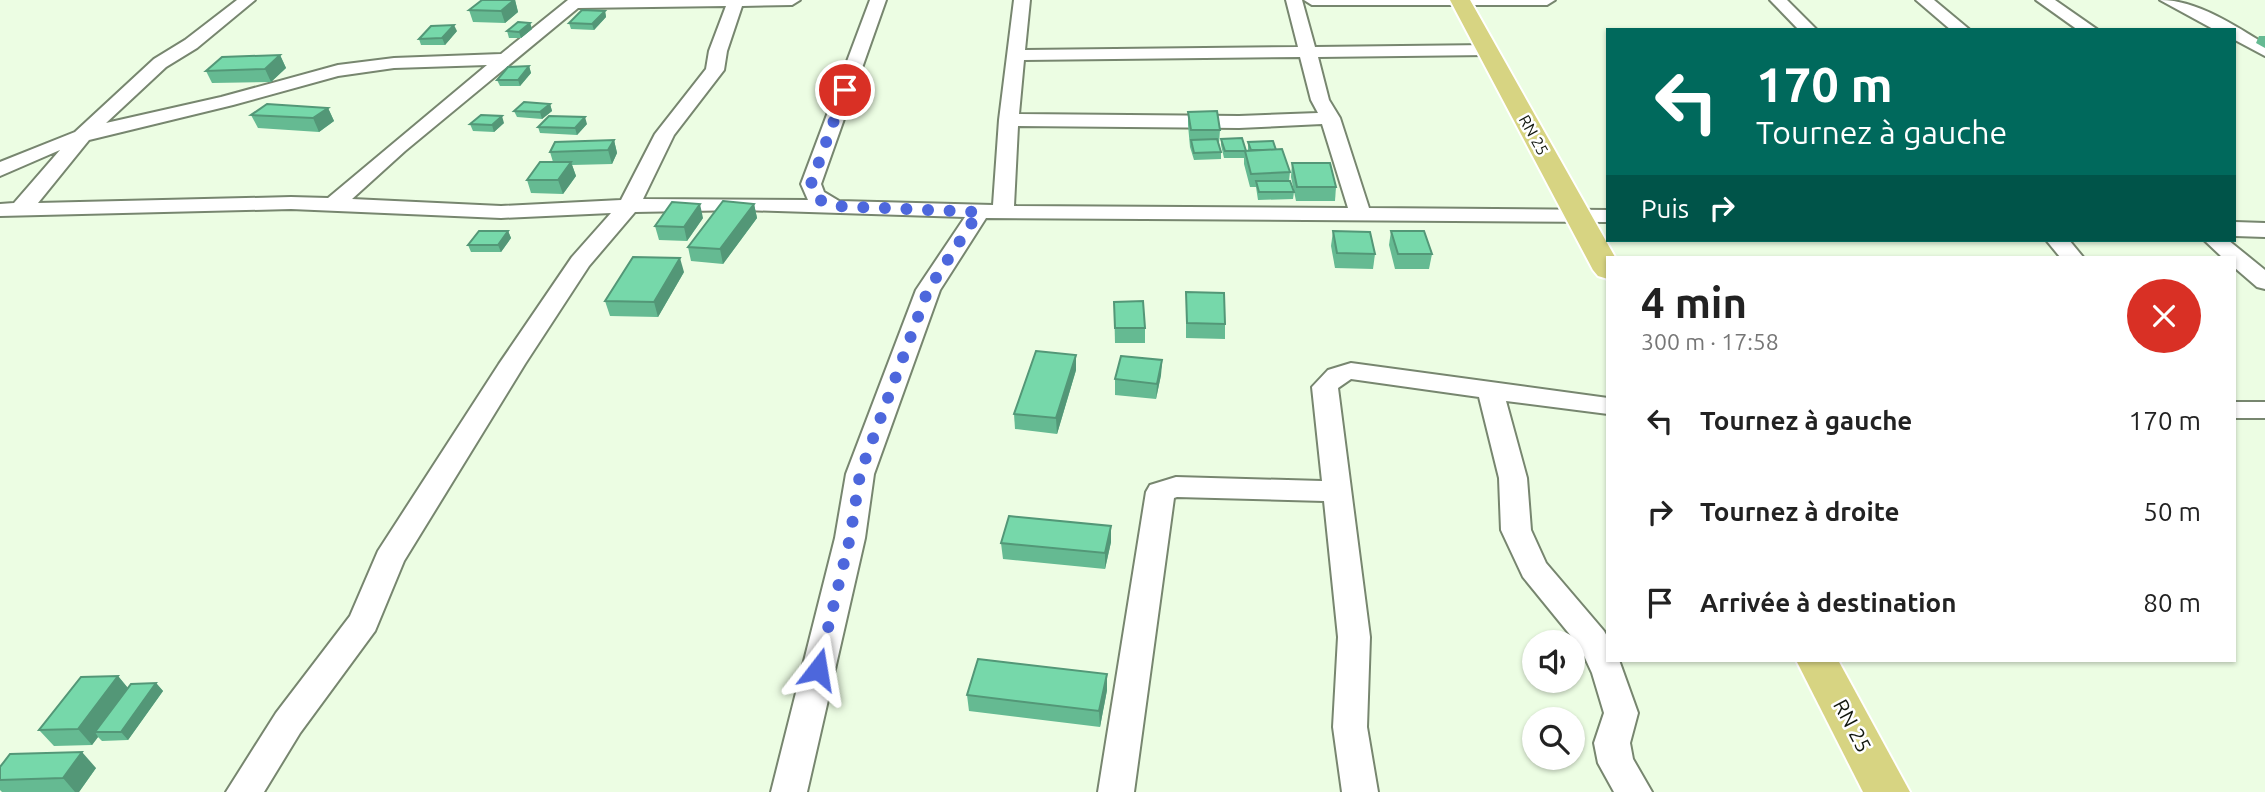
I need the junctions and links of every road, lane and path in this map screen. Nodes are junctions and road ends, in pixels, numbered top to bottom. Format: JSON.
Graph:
{"nodes":[{"id":1,"x":247,"y":0,"type":"edge"},
{"id":2,"x":792,"y":0,"type":"edge"},
{"id":3,"x":878,"y":0,"type":"edge"},
{"id":4,"x":1022,"y":0,"type":"edge"},
{"id":5,"x":1294,"y":0,"type":"edge"},
{"id":6,"x":1312,"y":0,"type":"edge"},
{"id":7,"x":1461,"y":0,"type":"edge"},
{"id":8,"x":1546,"y":0,"type":"edge"},
{"id":9,"x":1778,"y":0,"type":"edge"},
{"id":10,"x":1924,"y":0,"type":"edge"},
{"id":11,"x":2044,"y":0,"type":"edge"},
{"id":12,"x":2168,"y":0,"type":"edge"},
{"id":13,"x":575,"y":1,"type":"edge"},
{"id":14,"x":736,"y":1,"type":"edge"},
{"id":15,"x":1807,"y":28,"type":"edge"},
{"id":16,"x":1959,"y":28,"type":"edge"},
{"id":17,"x":2087,"y":28,"type":"edge"},
{"id":18,"x":2225,"y":28,"type":"edge"},
{"id":19,"x":2236,"y":34,"type":"edge"},
{"id":20,"x":1488,"y":50,"type":"junction"},
{"id":21,"x":1307,"y":52,"type":"junction"},
{"id":22,"x":2236,"y":52,"type":"edge"},
{"id":23,"x":2265,"y":52,"type":"edge"},
{"id":24,"x":1016,"y":55,"type":"junction"},
{"id":25,"x":506,"y":59,"type":"junction"},
{"id":26,"x":1330,"y":118,"type":"junction"},
{"id":27,"x":1009,"y":120,"type":"junction"},
{"id":28,"x":83,"y":134,"type":"junction"},
{"id":29,"x":0,"y":170,"type":"edge"},
{"id":30,"x":334,"y":204,"type":"junction"},
{"id":31,"x":629,"y":206,"type":"junction"},
{"id":32,"x":834,"y":206,"type":"junction"},
{"id":33,"x":10,"y":209,"type":"edge"},
{"id":34,"x":991,"y":212,"type":"junction"},
{"id":35,"x":1360,"y":213,"type":"junction"},
{"id":36,"x":1578,"y":215,"type":"junction"},
{"id":37,"x":1606,"y":216,"type":"edge"},
{"id":38,"x":2236,"y":229,"type":"edge"},
{"id":39,"x":2265,"y":230,"type":"edge"},
{"id":40,"x":2058,"y":242,"type":"edge"},
{"id":41,"x":2218,"y":242,"type":"edge"},
{"id":42,"x":2072,"y":256,"type":"edge"},
{"id":43,"x":2235,"y":256,"type":"edge"},
{"id":44,"x":2236,"y":257,"type":"edge"},
{"id":45,"x":1606,"y":266,"type":"edge"},
{"id":46,"x":2265,"y":282,"type":"edge"},
{"id":47,"x":1490,"y":389,"type":"junction"},
{"id":48,"x":1606,"y":406,"type":"edge"},
{"id":49,"x":2236,"y":410,"type":"edge"},
{"id":50,"x":2265,"y":410,"type":"edge"},
{"id":51,"x":1336,"y":491,"type":"junction"},
{"id":52,"x":1818,"y":662,"type":"edge"},
{"id":53,"x":244,"y":792,"type":"edge"},
{"id":54,"x":789,"y":792,"type":"edge"},
{"id":55,"x":1116,"y":792,"type":"edge"},
{"id":56,"x":1360,"y":792,"type":"edge"},
{"id":57,"x":1634,"y":792,"type":"edge"},
{"id":58,"x":1887,"y":792,"type":"edge"}],
"edges":[{"from":1,"to":28,"type":"street"},
{"from":2,"to":14,"type":"street"},
{"from":3,"to":32,"type":"street"},
{"from":4,"to":24,"type":"street"},
{"from":5,"to":21,"type":"street"},
{"from":6,"to":7,"type":"street"},
{"from":7,"to":8,"type":"street"},
{"from":7,"to":20,"type":"main road","name":"RN 25","number":"RN 25"},
{"from":9,"to":15,"type":"street"},
{"from":10,"to":16,"type":"street"},
{"from":11,"to":17,"type":"street"},
{"from":12,"to":18,"type":"street"},
{"from":13,"to":14,"type":"street"},
{"from":13,"to":25,"type":"street"},
{"from":14,"to":31,"type":"street"},
{"from":19,"to":23,"type":"street"},
{"from":20,"to":21,"type":"street"},
{"from":20,"to":36,"type":"main road","name":"RN 25","number":"RN 25"},
{"from":21,"to":24,"type":"street"},
{"from":21,"to":26,"type":"street"},
{"from":22,"to":23,"type":"street"},
{"from":24,"to":27,"type":"street"},
{"from":25,"to":28,"type":"street"},
{"from":25,"to":30,"type":"street"},
{"from":26,"to":27,"type":"street"},
{"from":26,"to":35,"type":"street"},
{"from":27,"to":34,"type":"street"},
{"from":28,"to":29,"type":"street"},
{"from":28,"to":33,"type":"street"},
{"from":30,"to":31,"type":"street"},
{"from":30,"to":33,"type":"street"},
{"from":31,"to":32,"type":"street"},
{"from":31,"to":53,"type":"street"},
{"from":32,"to":34,"type":"street"},
{"from":34,"to":35,"type":"street"},
{"from":34,"to":54,"type":"street"},
{"from":35,"to":36,"type":"street"},
{"from":36,"to":37,"type":"street"},
{"from":36,"to":45,"type":"main road","name":"RN 25","number":"RN 25"},
{"from":38,"to":39,"type":"street"},
{"from":40,"to":42,"type":"street"},
{"from":41,"to":43,"type":"street"},
{"from":44,"to":46,"type":"street"},
{"from":47,"to":48,"type":"street"},
{"from":47,"to":51,"type":"street"},
{"from":47,"to":57,"type":"street"},
{"from":49,"to":50,"type":"street"},
{"from":51,"to":55,"type":"street"},
{"from":51,"to":56,"type":"street"},
{"from":52,"to":58,"type":"main road","name":"RN 25","number":"RN 25"}]}
